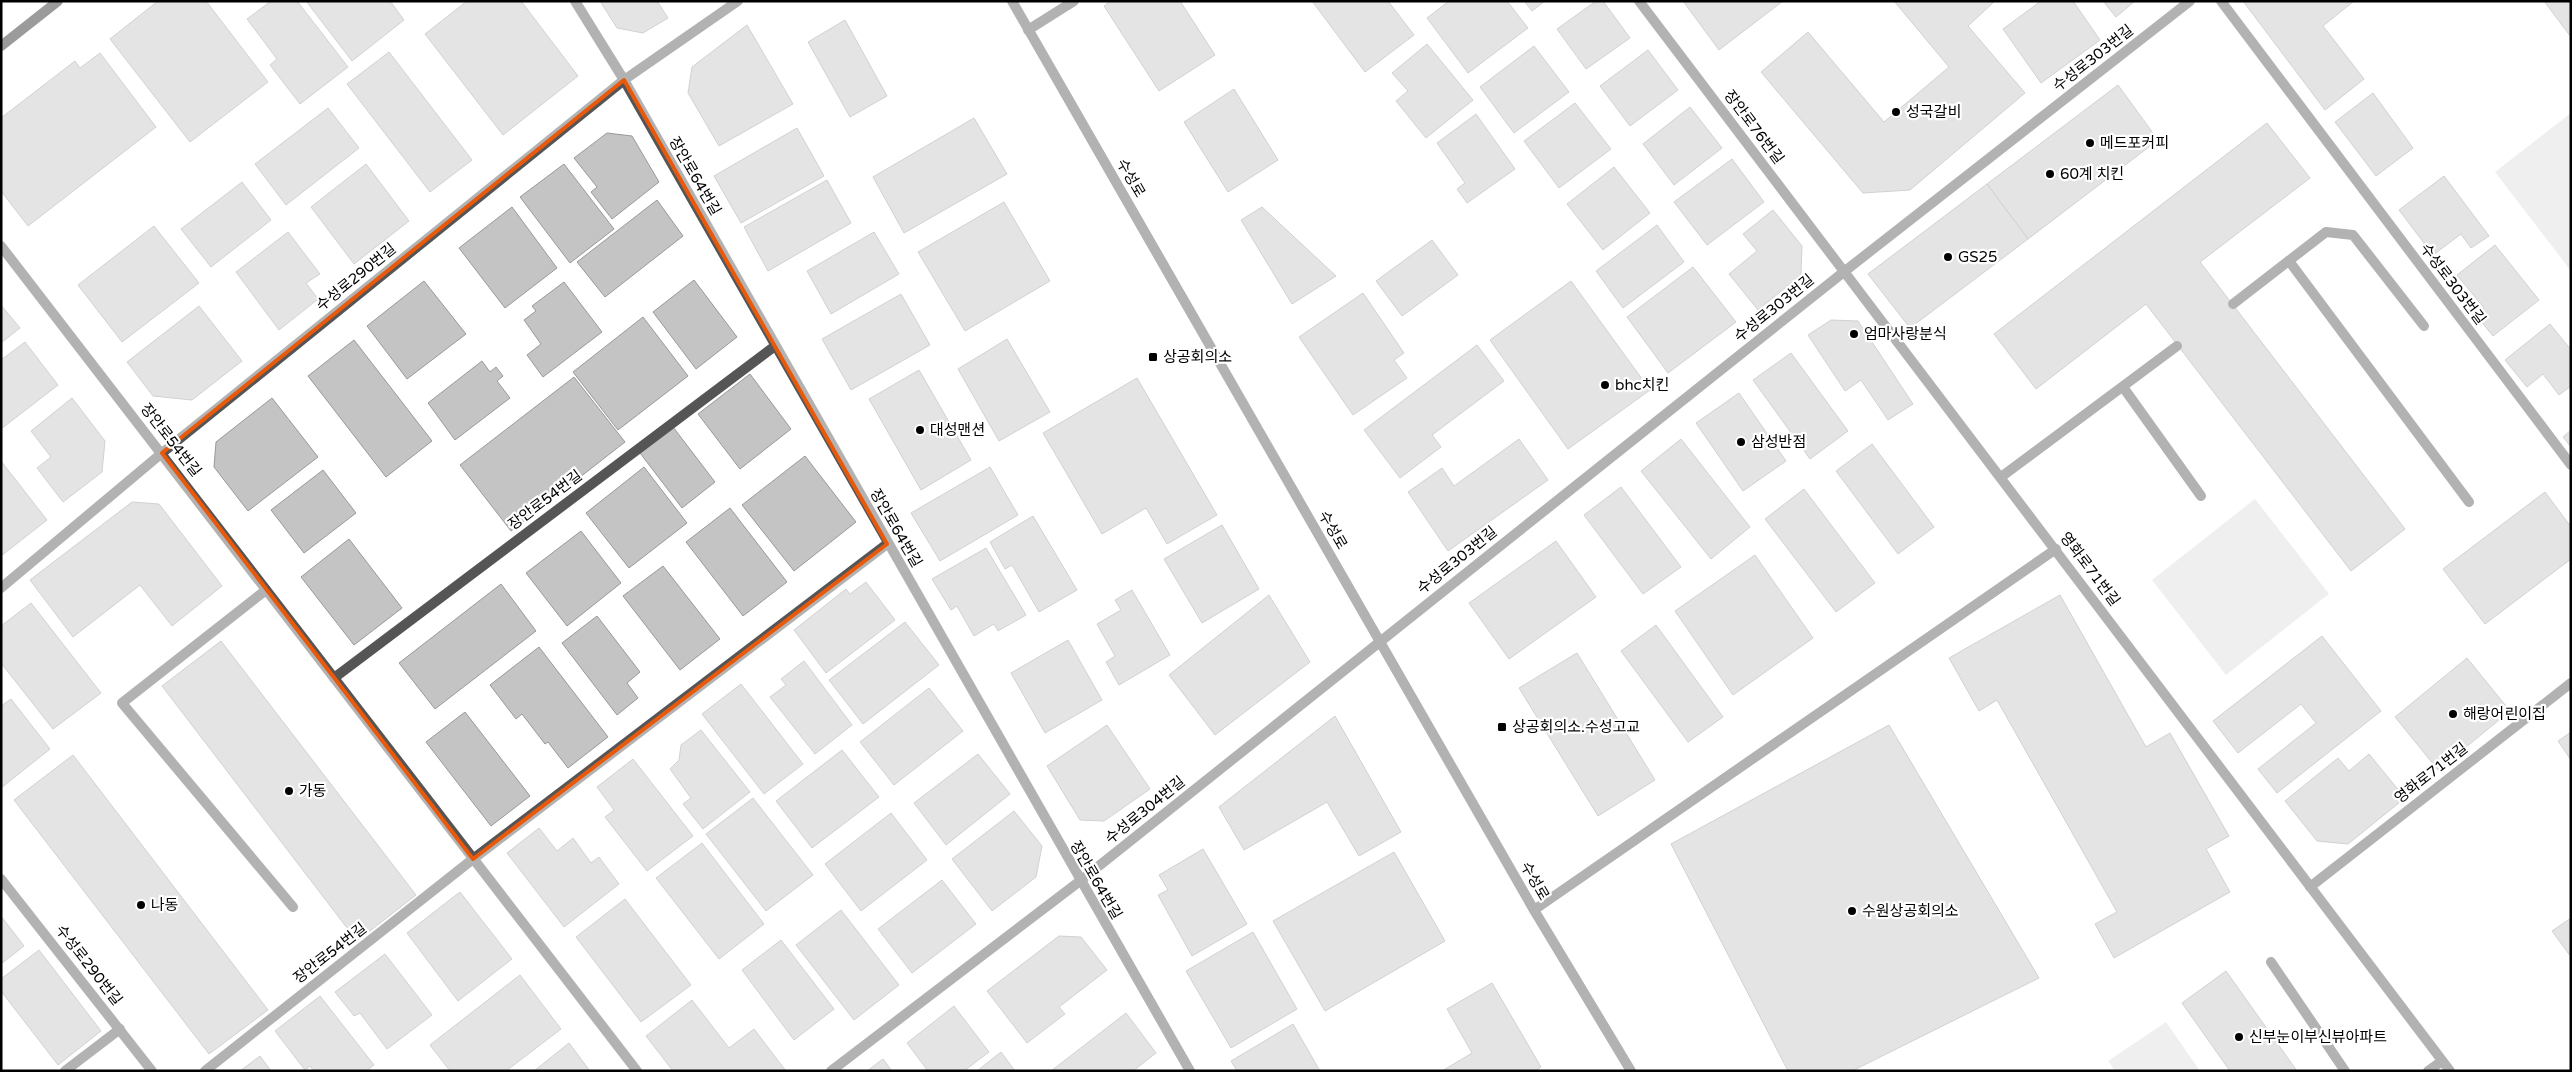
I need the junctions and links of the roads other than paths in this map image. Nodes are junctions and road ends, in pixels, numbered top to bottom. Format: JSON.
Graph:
{"nodes":[{"id":1,"x":58,"y":1,"type":"edge"},
{"id":2,"x":575,"y":1,"type":"edge"},
{"id":3,"x":738,"y":1,"type":"edge"},
{"id":4,"x":1012,"y":1,"type":"edge"},
{"id":5,"x":1074,"y":1,"type":"edge"},
{"id":6,"x":1639,"y":1,"type":"edge"},
{"id":7,"x":2190,"y":1,"type":"edge"},
{"id":8,"x":2222,"y":1,"type":"edge"},
{"id":9,"x":1028,"y":30,"type":"junction"},
{"id":10,"x":1,"y":46,"type":"edge"},
{"id":11,"x":624,"y":80,"type":"junction"},
{"id":12,"x":1,"y":246,"type":"edge"},
{"id":13,"x":2289,"y":261,"type":"junction"},
{"id":14,"x":1844,"y":271,"type":"junction"},
{"id":15,"x":2233,"y":304,"type":"dead end"},
{"id":16,"x":2424,"y":326,"type":"dead end"},
{"id":17,"x":775,"y":346,"type":"junction"},
{"id":18,"x":2177,"y":346,"type":"dead end"},
{"id":19,"x":2123,"y":387,"type":"junction"},
{"id":20,"x":162,"y":453,"type":"junction"},
{"id":21,"x":2571,"y":466,"type":"edge"},
{"id":22,"x":2001,"y":477,"type":"junction"},
{"id":23,"x":2201,"y":496,"type":"dead end"},
{"id":24,"x":2469,"y":502,"type":"dead end"},
{"id":25,"x":887,"y":544,"type":"junction"},
{"id":26,"x":2056,"y":549,"type":"junction"},
{"id":27,"x":1,"y":588,"type":"edge"},
{"id":28,"x":266,"y":590,"type":"junction"},
{"id":29,"x":1379,"y":641,"type":"junction"},
{"id":30,"x":334,"y":678,"type":"junction"},
{"id":31,"x":2571,"y":683,"type":"edge"},
{"id":32,"x":473,"y":859,"type":"junction"},
{"id":33,"x":1,"y":879,"type":"edge"},
{"id":34,"x":1080,"y":882,"type":"junction"},
{"id":35,"x":2310,"y":887,"type":"junction"},
{"id":36,"x":293,"y":907,"type":"dead end"},
{"id":37,"x":1534,"y":910,"type":"junction"},
{"id":38,"x":2271,"y":962,"type":"dead end"},
{"id":39,"x":120,"y":1029,"type":"junction"},
{"id":40,"x":2442,"y":1061,"type":"junction"},
{"id":41,"x":65,"y":1071,"type":"edge"},
{"id":42,"x":152,"y":1071,"type":"edge"},
{"id":43,"x":205,"y":1071,"type":"edge"},
{"id":44,"x":637,"y":1071,"type":"edge"},
{"id":45,"x":831,"y":1071,"type":"edge"},
{"id":46,"x":1190,"y":1071,"type":"edge"},
{"id":47,"x":1631,"y":1071,"type":"edge"},
{"id":48,"x":2345,"y":1071,"type":"edge"},
{"id":49,"x":2428,"y":1071,"type":"edge"},
{"id":50,"x":2450,"y":1071,"type":"edge"}],
"edges":[{"from":1,"to":10,"type":"main road"},
{"from":2,"to":11,"type":"street","name":"장안로64번길"},
{"from":3,"to":11,"type":"street","name":"수성로290번길"},
{"from":4,"to":9,"type":"street","name":"수성로"},
{"from":5,"to":9,"type":"street"},
{"from":6,"to":14,"type":"street","name":"장안로76번길"},
{"from":7,"to":14,"type":"street","name":"수성로303번길"},
{"from":8,"to":21,"type":"street","name":"수성로303번길"},
{"from":9,"to":29,"type":"street","name":"수성로"},
{"from":11,"to":17,"type":"street","name":"장안로64번길"},
{"from":11,"to":20,"type":"street","name":"수성로290번길"},
{"from":12,"to":20,"type":"street","name":"장안로54번길"},
{"from":13,"to":15,"type":"street"},
{"from":13,"to":16,"type":"street"},
{"from":13,"to":24,"type":"street"},
{"from":14,"to":22,"type":"street","name":"영화로71번길"},
{"from":14,"to":29,"type":"street","name":"수성로303번길"},
{"from":17,"to":25,"type":"street","name":"장안로64번길"},
{"from":17,"to":30,"type":"street","name":"장안로54번길"},
{"from":18,"to":19,"type":"street"},
{"from":19,"to":22,"type":"street"},
{"from":19,"to":23,"type":"street"},
{"from":20,"to":27,"type":"street","name":"수성로290번길"},
{"from":20,"to":28,"type":"street","name":"장안로54번길"},
{"from":22,"to":26,"type":"street","name":"영화로71번길"},
{"from":25,"to":32,"type":"street","name":"장안로54번길"},
{"from":25,"to":34,"type":"street","name":"장안로64번길"},
{"from":26,"to":35,"type":"street","name":"영화로71번길"},
{"from":26,"to":37,"type":"street"},
{"from":28,"to":30,"type":"street","name":"장안로54번길"},
{"from":28,"to":36,"type":"street"},
{"from":29,"to":34,"type":"street","name":"수성로304번길"},
{"from":29,"to":37,"type":"street","name":"수성로"},
{"from":30,"to":32,"type":"street","name":"장안로54번길"},
{"from":31,"to":35,"type":"street","name":"영화로71번길"},
{"from":32,"to":43,"type":"street","name":"장안로54번길"},
{"from":32,"to":44,"type":"street","name":"장안로54번길"},
{"from":33,"to":39,"type":"street","name":"수성로290번길"},
{"from":34,"to":45,"type":"street","name":"수성로304번길"},
{"from":34,"to":46,"type":"street","name":"장안로64번길"},
{"from":35,"to":40,"type":"street","name":"영화로71번길"},
{"from":37,"to":47,"type":"street","name":"수성로"},
{"from":38,"to":48,"type":"street"},
{"from":39,"to":41,"type":"street"},
{"from":39,"to":42,"type":"street","name":"수성로290번길"},
{"from":40,"to":49,"type":"street"},
{"from":40,"to":50,"type":"street","name":"영화로71번길"}]}
